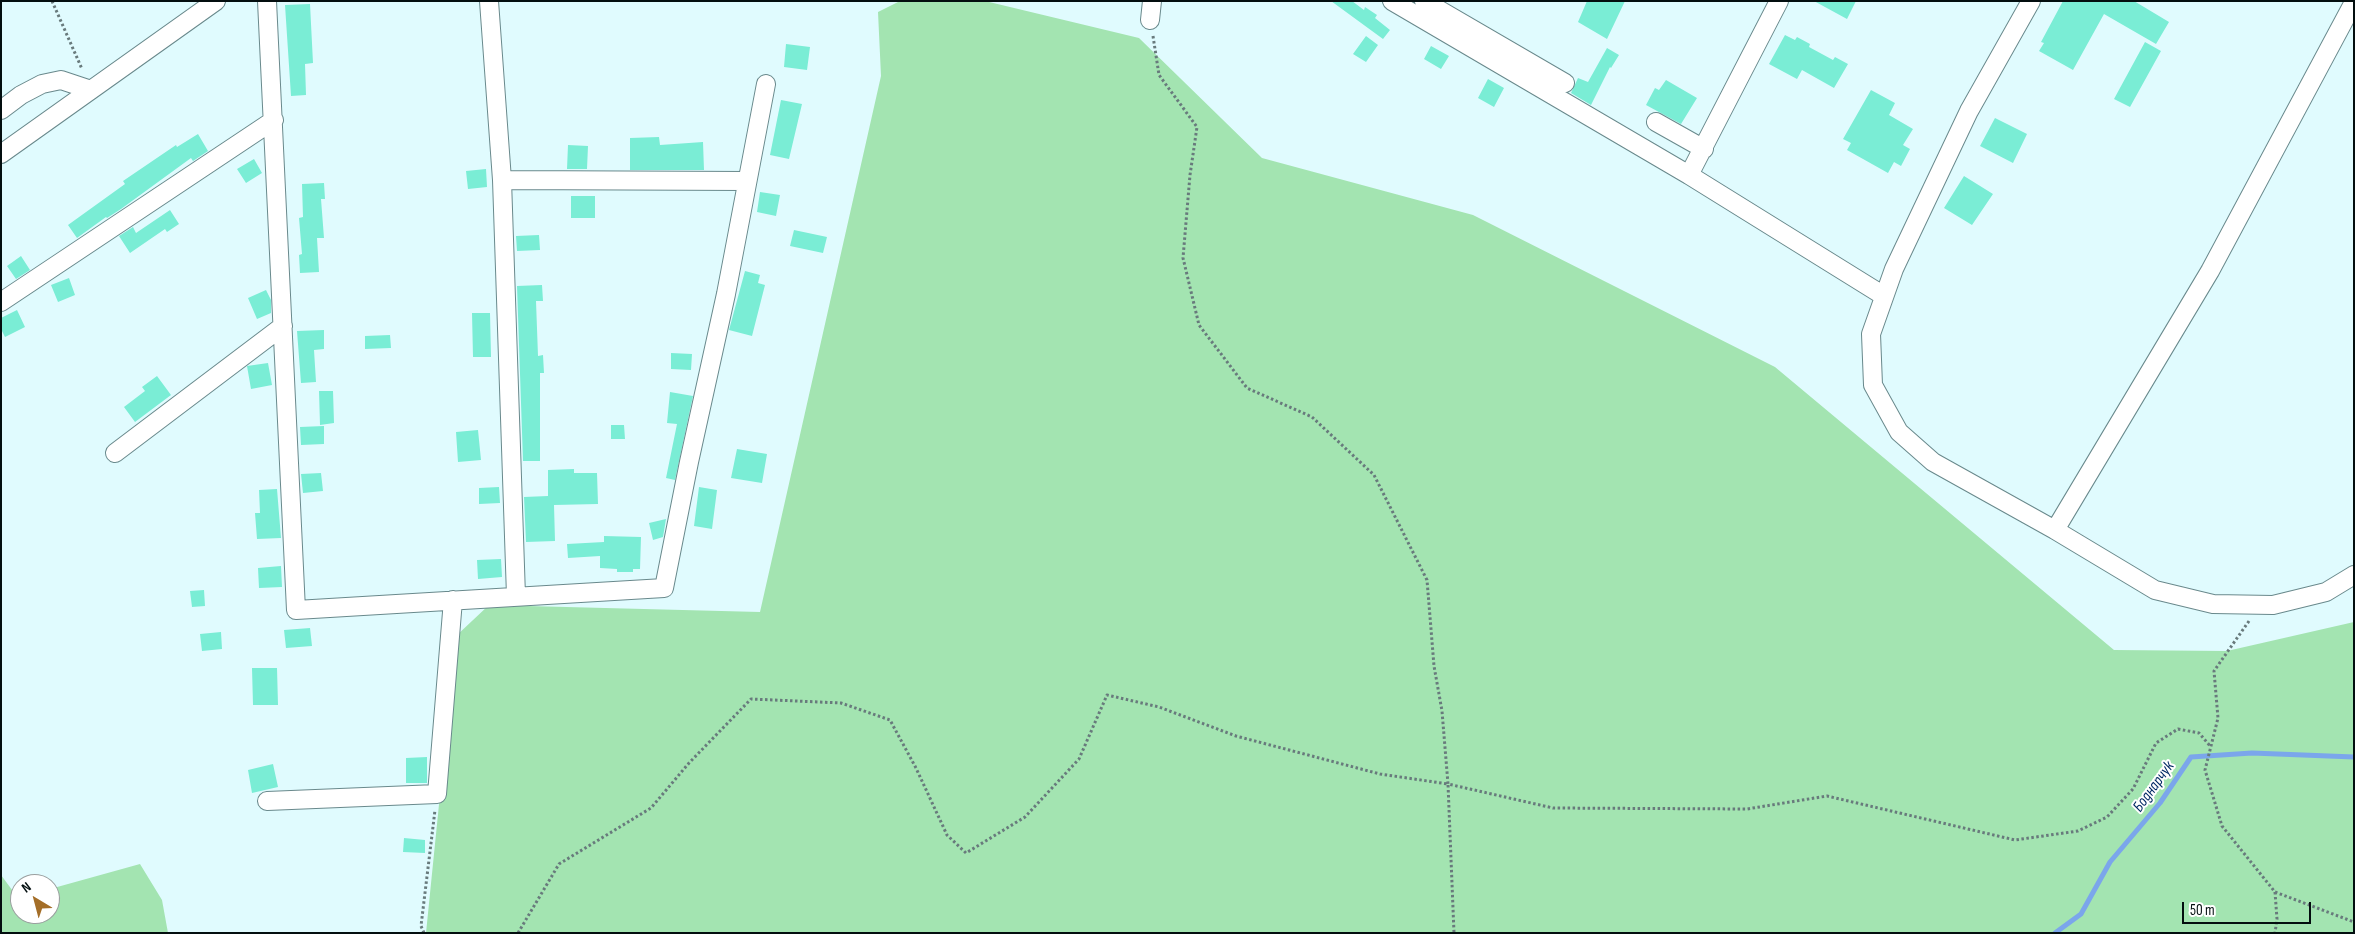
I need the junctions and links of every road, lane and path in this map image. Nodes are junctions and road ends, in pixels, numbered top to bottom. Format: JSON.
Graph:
{"nodes":[{"id":1,"x":52,"y":1,"type":"edge"},
{"id":2,"x":216,"y":1,"type":"edge"},
{"id":3,"x":267,"y":1,"type":"edge"},
{"id":4,"x":489,"y":1,"type":"edge"},
{"id":5,"x":1152,"y":1,"type":"edge"},
{"id":6,"x":1392,"y":1,"type":"edge"},
{"id":7,"x":1424,"y":1,"type":"edge"},
{"id":8,"x":1779,"y":1,"type":"edge"},
{"id":9,"x":2031,"y":1,"type":"edge"},
{"id":10,"x":2354,"y":2,"type":"edge"},
{"id":11,"x":1150,"y":20,"type":"joint"},
{"id":12,"x":1566,"y":83,"type":"dead end"},
{"id":13,"x":766,"y":84,"type":"dead end"},
{"id":14,"x":91,"y":90,"type":"junction"},
{"id":15,"x":1,"y":110,"type":"edge"},
{"id":16,"x":274,"y":120,"type":"junction"},
{"id":17,"x":1656,"y":122,"type":"dead end"},
{"id":18,"x":1704,"y":148,"type":"junction"},
{"id":19,"x":1,"y":154,"type":"edge"},
{"id":20,"x":1689,"y":175,"type":"junction"},
{"id":21,"x":502,"y":180,"type":"junction"},
{"id":22,"x":747,"y":181,"type":"junction"},
{"id":23,"x":1884,"y":296,"type":"junction"},
{"id":24,"x":1,"y":302,"type":"edge"},
{"id":25,"x":283,"y":326,"type":"junction"},
{"id":26,"x":115,"y":453,"type":"dead end"},
{"id":27,"x":2055,"y":530,"type":"junction"},
{"id":28,"x":2354,"y":575,"type":"edge"},
{"id":29,"x":516,"y":596,"type":"junction"},
{"id":30,"x":453,"y":600,"type":"junction"},
{"id":31,"x":2261,"y":604,"type":"junction"},
{"id":32,"x":2211,"y":747,"type":"junction"},
{"id":33,"x":1448,"y":784,"type":"junction"},
{"id":34,"x":437,"y":794,"type":"junction"},
{"id":35,"x":267,"y":801,"type":"dead end"},
{"id":36,"x":2274,"y":892,"type":"junction"},
{"id":37,"x":2354,"y":922,"type":"edge"},
{"id":38,"x":424,"y":933,"type":"edge"},
{"id":39,"x":518,"y":933,"type":"edge"},
{"id":40,"x":1454,"y":933,"type":"edge"},
{"id":41,"x":2275,"y":933,"type":"edge"}],
"edges":[{"from":1,"to":14,"type":"path"},
{"from":2,"to":14,"type":"street"},
{"from":3,"to":16,"type":"street"},
{"from":4,"to":21,"type":"street"},
{"from":5,"to":11,"type":"street"},
{"from":6,"to":20,"type":"street"},
{"from":7,"to":12,"type":"street"},
{"from":8,"to":18,"type":"street"},
{"from":9,"to":23,"type":"street"},
{"from":10,"to":27,"type":"street"},
{"from":11,"to":33,"type":"path"},
{"from":13,"to":22,"type":"street"},
{"from":14,"to":15,"type":"street"},
{"from":14,"to":19,"type":"street"},
{"from":16,"to":24,"type":"street"},
{"from":16,"to":25,"type":"street"},
{"from":17,"to":18,"type":"street"},
{"from":18,"to":20,"type":"street"},
{"from":20,"to":23,"type":"street"},
{"from":21,"to":22,"type":"street"},
{"from":21,"to":29,"type":"street"},
{"from":22,"to":29,"type":"street"},
{"from":23,"to":27,"type":"street"},
{"from":25,"to":26,"type":"street"},
{"from":25,"to":30,"type":"street"},
{"from":27,"to":31,"type":"street"},
{"from":28,"to":31,"type":"street"},
{"from":29,"to":30,"type":"street"},
{"from":30,"to":34,"type":"street"},
{"from":31,"to":32,"type":"path"},
{"from":32,"to":33,"type":"path"},
{"from":32,"to":36,"type":"path"},
{"from":33,"to":39,"type":"path"},
{"from":33,"to":40,"type":"path"},
{"from":34,"to":35,"type":"street"},
{"from":34,"to":38,"type":"path"},
{"from":36,"to":37,"type":"path"},
{"from":36,"to":41,"type":"path"}]}
